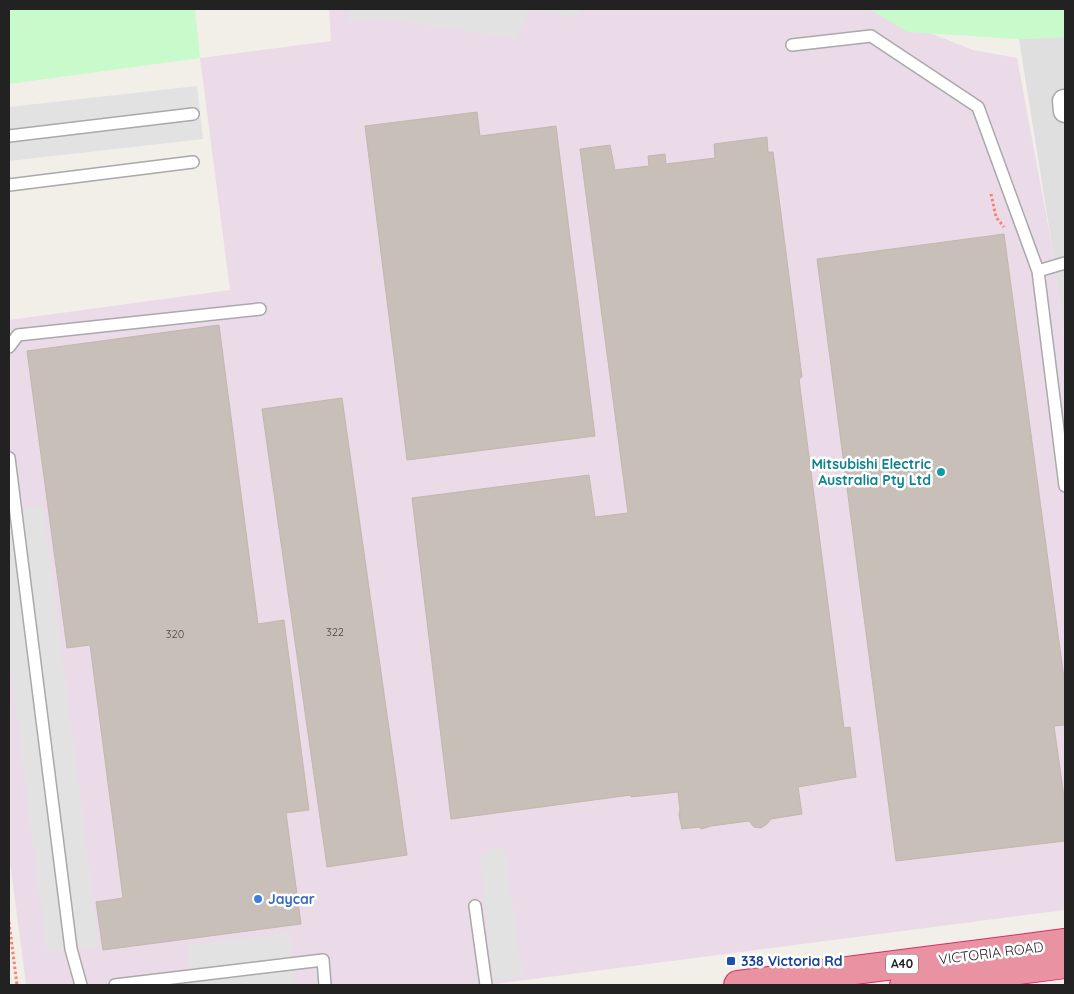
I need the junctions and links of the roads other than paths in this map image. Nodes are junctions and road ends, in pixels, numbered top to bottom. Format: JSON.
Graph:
{"nodes":[{"id":1,"x":792,"y":46,"type":"dead end"},
{"id":2,"x":193,"y":114,"type":"dead end"},
{"id":3,"x":9,"y":136,"type":"edge"},
{"id":4,"x":193,"y":162,"type":"dead end"},
{"id":5,"x":9,"y":185,"type":"edge"},
{"id":6,"x":1065,"y":263,"type":"edge"},
{"id":7,"x":1038,"y":271,"type":"junction"},
{"id":8,"x":260,"y":309,"type":"dead end"},
{"id":9,"x":9,"y":347,"type":"edge"},
{"id":10,"x":9,"y":458,"type":"edge"},
{"id":11,"x":1065,"y":486,"type":"edge"},
{"id":12,"x":475,"y":906,"type":"dead end"},
{"id":13,"x":1065,"y":943,"type":"edge"},
{"id":14,"x":1065,"y":964,"type":"edge"},
{"id":15,"x":81,"y":985,"type":"edge"},
{"id":16,"x":115,"y":985,"type":"edge"},
{"id":17,"x":325,"y":985,"type":"edge"},
{"id":18,"x":486,"y":985,"type":"edge"},
{"id":19,"x":738,"y":985,"type":"edge"},
{"id":20,"x":904,"y":985,"type":"edge"}],
"edges":[{"from":1,"to":7,"type":"lane"},
{"from":2,"to":3,"type":"lane"},
{"from":4,"to":5,"type":"lane"},
{"from":6,"to":7,"type":"lane"},
{"from":7,"to":11,"type":"lane"},
{"from":8,"to":9,"type":"lane"},
{"from":10,"to":15,"type":"lane"},
{"from":12,"to":18,"type":"lane"},
{"from":13,"to":19,"type":"highway","name":"VICTORIA ROAD","number":"A40"},
{"from":14,"to":20,"type":"highway","name":"VICTORIA ROAD","number":"A40"},
{"from":16,"to":17,"type":"lane"}]}
